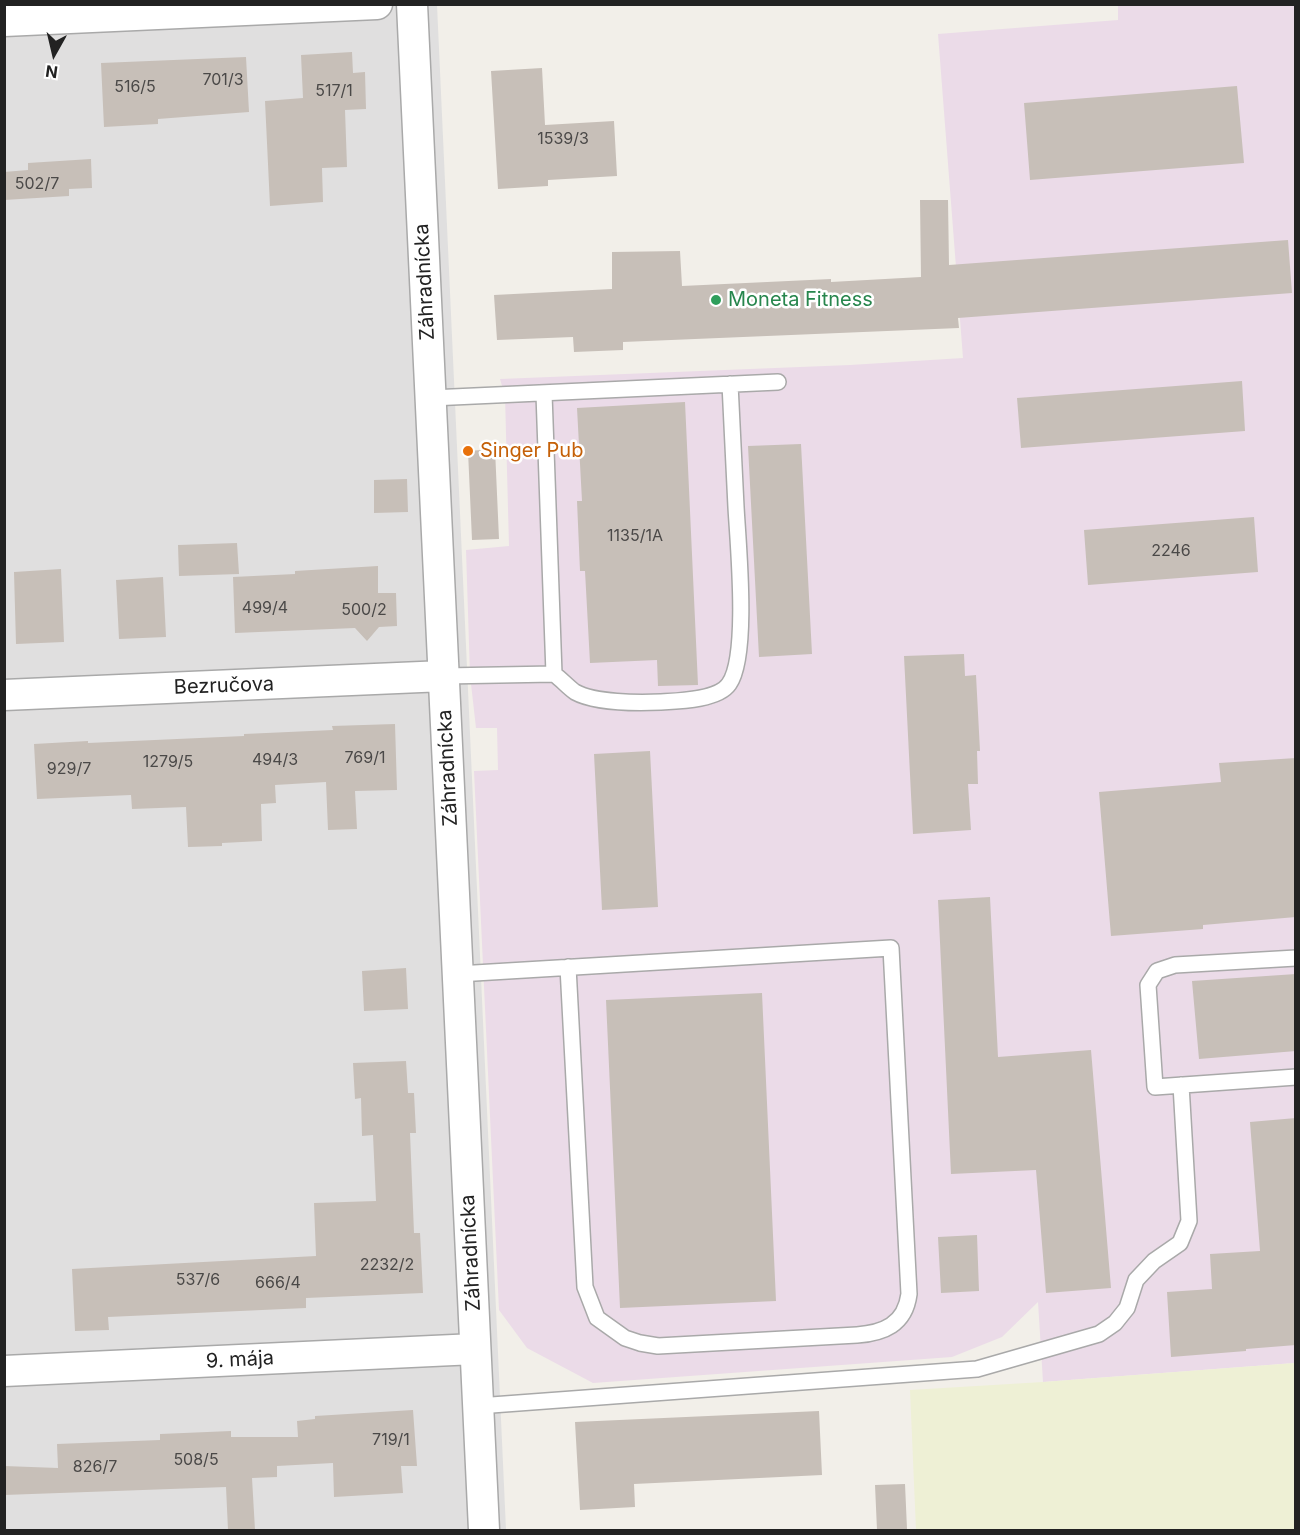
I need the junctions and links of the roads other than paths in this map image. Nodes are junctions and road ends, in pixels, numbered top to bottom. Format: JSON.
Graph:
{"nodes":[{"id":1,"x":377,"y":4,"type":"edge"},
{"id":2,"x":412,"y":4,"type":"edge"},
{"id":3,"x":4,"y":21,"type":"edge"},
{"id":4,"x":778,"y":382,"type":"dead end"},
{"id":5,"x":730,"y":384,"type":"junction"},
{"id":6,"x":544,"y":394,"type":"junction"},
{"id":7,"x":431,"y":398,"type":"junction"},
{"id":8,"x":554,"y":674,"type":"junction"},
{"id":9,"x":444,"y":676,"type":"junction"},
{"id":10,"x":4,"y":695,"type":"edge"},
{"id":11,"x":1296,"y":958,"type":"edge"},
{"id":12,"x":568,"y":967,"type":"junction"},
{"id":13,"x":458,"y":974,"type":"junction"},
{"id":14,"x":1296,"y":1077,"type":"edge"},
{"id":15,"x":1181,"y":1085,"type":"junction"},
{"id":16,"x":475,"y":1349,"type":"junction"},
{"id":17,"x":4,"y":1371,"type":"edge"},
{"id":18,"x":478,"y":1406,"type":"junction"},
{"id":19,"x":484,"y":1530,"type":"edge"}],
"edges":[{"from":1,"to":3,"type":"street"},
{"from":2,"to":7,"type":"street","name":"Záhradnícka"},
{"from":4,"to":5,"type":"lane"},
{"from":5,"to":6,"type":"lane"},
{"from":5,"to":8,"type":"lane"},
{"from":6,"to":7,"type":"lane"},
{"from":6,"to":8,"type":"lane"},
{"from":7,"to":9,"type":"street","name":"Záhradnícka"},
{"from":8,"to":9,"type":"lane"},
{"from":9,"to":10,"type":"street","name":"Bezručova"},
{"from":9,"to":13,"type":"street","name":"Záhradnícka"},
{"from":11,"to":15,"type":"lane"},
{"from":12,"to":12,"type":"lane"},
{"from":12,"to":13,"type":"lane"},
{"from":13,"to":16,"type":"street","name":"Záhradnícka"},
{"from":14,"to":15,"type":"lane"},
{"from":15,"to":18,"type":"lane"},
{"from":16,"to":17,"type":"street","name":"9. mája"},
{"from":16,"to":18,"type":"street","name":"Záhradnícka"},
{"from":18,"to":19,"type":"street","name":"Záhradnícka"}]}
